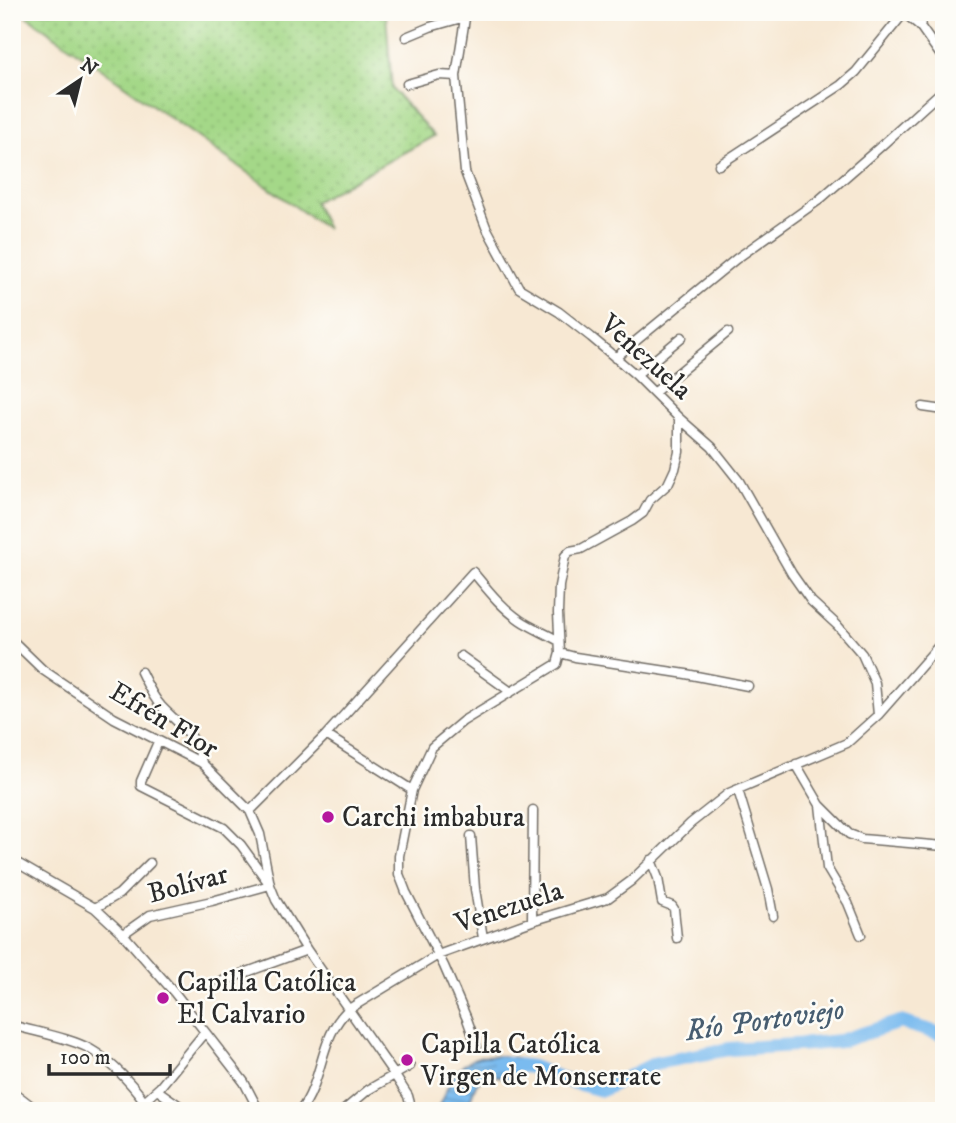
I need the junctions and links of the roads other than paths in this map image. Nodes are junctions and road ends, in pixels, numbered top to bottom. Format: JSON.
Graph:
{"nodes":[{"id":1,"x":924,"y":12,"type":"edge"},
{"id":2,"x":904,"y":13,"type":"edge"},
{"id":3,"x":465,"y":15,"type":"edge"},
{"id":4,"x":920,"y":26,"type":"junction"},
{"id":5,"x":406,"y":37,"type":"dead end"},
{"id":6,"x":944,"y":60,"type":"edge"},
{"id":7,"x":456,"y":76,"type":"junction"},
{"id":8,"x":407,"y":84,"type":"dead end"},
{"id":9,"x":944,"y":89,"type":"edge"},
{"id":10,"x":719,"y":165,"type":"dead end"},
{"id":11,"x":729,"y":332,"type":"dead end"},
{"id":12,"x":682,"y":337,"type":"dead end"},
{"id":13,"x":615,"y":358,"type":"junction"},
{"id":14,"x":636,"y":375,"type":"junction"},
{"id":15,"x":654,"y":393,"type":"junction"},
{"id":16,"x":923,"y":407,"type":"dead end"},
{"id":17,"x":944,"y":410,"type":"edge"},
{"id":18,"x":680,"y":418,"type":"junction"},
{"id":19,"x":12,"y":640,"type":"edge"},
{"id":20,"x":559,"y":640,"type":"junction"},
{"id":21,"x":944,"y":640,"type":"edge"},
{"id":22,"x":559,"y":653,"type":"junction"},
{"id":23,"x":461,"y":656,"type":"dead end"},
{"id":24,"x":141,"y":672,"type":"dead end"},
{"id":25,"x":748,"y":686,"type":"dead end"},
{"id":26,"x":510,"y":692,"type":"junction"},
{"id":27,"x":878,"y":715,"type":"junction"},
{"id":28,"x":326,"y":734,"type":"junction"},
{"id":29,"x":158,"y":742,"type":"junction"},
{"id":30,"x":202,"y":764,"type":"junction"},
{"id":31,"x":796,"y":764,"type":"junction"},
{"id":32,"x":412,"y":790,"type":"junction"},
{"id":33,"x":738,"y":790,"type":"junction"},
{"id":34,"x":820,"y":805,"type":"junction"},
{"id":35,"x":533,"y":810,"type":"dead end"},
{"id":36,"x":250,"y":811,"type":"junction"},
{"id":37,"x":471,"y":836,"type":"dead end"},
{"id":38,"x":944,"y":846,"type":"edge"},
{"id":39,"x":12,"y":860,"type":"edge"},
{"id":40,"x":651,"y":860,"type":"junction"},
{"id":41,"x":150,"y":863,"type":"dead end"},
{"id":42,"x":270,"y":885,"type":"junction"},
{"id":43,"x":95,"y":908,"type":"junction"},
{"id":44,"x":773,"y":916,"type":"dead end"},
{"id":45,"x":532,"y":921,"type":"junction"},
{"id":46,"x":123,"y":934,"type":"junction"},
{"id":47,"x":861,"y":935,"type":"dead end"},
{"id":48,"x":483,"y":938,"type":"junction"},
{"id":49,"x":677,"y":938,"type":"dead end"},
{"id":50,"x":307,"y":950,"type":"junction"},
{"id":51,"x":438,"y":955,"type":"junction"},
{"id":52,"x":220,"y":982,"type":"dead end"},
{"id":53,"x":349,"y":1009,"type":"junction"},
{"id":54,"x":12,"y":1025,"type":"edge"},
{"id":55,"x":205,"y":1032,"type":"junction"},
{"id":56,"x":477,"y":1047,"type":"dead end"},
{"id":57,"x":410,"y":1066,"type":"dead end"},
{"id":58,"x":394,"y":1074,"type":"junction"},
{"id":59,"x":133,"y":1085,"type":"junction"},
{"id":60,"x":158,"y":1088,"type":"junction"},
{"id":61,"x":12,"y":1091,"type":"edge"},
{"id":62,"x":145,"y":1100,"type":"junction"},
{"id":63,"x":38,"y":1111,"type":"edge"},
{"id":64,"x":133,"y":1111,"type":"edge"},
{"id":65,"x":151,"y":1111,"type":"edge"},
{"id":66,"x":187,"y":1111,"type":"edge"},
{"id":67,"x":259,"y":1111,"type":"edge"},
{"id":68,"x":300,"y":1111,"type":"edge"},
{"id":69,"x":343,"y":1111,"type":"edge"},
{"id":70,"x":412,"y":1111,"type":"edge"}],
"edges":[{"from":1,"to":4,"type":"street"},
{"from":2,"to":4,"type":"street"},
{"from":2,"to":10,"type":"street"},
{"from":3,"to":5,"type":"street"},
{"from":3,"to":7,"type":"street","name":"Venezuela"},
{"from":4,"to":6,"type":"street"},
{"from":7,"to":8,"type":"street"},
{"from":7,"to":13,"type":"street","name":"Venezuela"},
{"from":9,"to":13,"type":"street"},
{"from":11,"to":15,"type":"street"},
{"from":12,"to":14,"type":"street"},
{"from":13,"to":14,"type":"street","name":"Venezuela"},
{"from":14,"to":15,"type":"street","name":"Venezuela"},
{"from":15,"to":18,"type":"street","name":"Venezuela"},
{"from":16,"to":17,"type":"street"},
{"from":18,"to":20,"type":"street"},
{"from":18,"to":27,"type":"street","name":"Venezuela"},
{"from":19,"to":29,"type":"street","name":"Efrén Flor"},
{"from":20,"to":22,"type":"street"},
{"from":20,"to":28,"type":"street"},
{"from":21,"to":27,"type":"street","name":"Venezuela"},
{"from":22,"to":25,"type":"street"},
{"from":22,"to":26,"type":"street"},
{"from":23,"to":26,"type":"street"},
{"from":24,"to":30,"type":"street"},
{"from":26,"to":32,"type":"street"},
{"from":27,"to":31,"type":"street","name":"Venezuela"},
{"from":28,"to":32,"type":"street"},
{"from":28,"to":36,"type":"street"},
{"from":29,"to":30,"type":"street","name":"Efrén Flor"},
{"from":29,"to":42,"type":"street"},
{"from":30,"to":36,"type":"street","name":"Efrén Flor"},
{"from":31,"to":33,"type":"street","name":"Venezuela"},
{"from":31,"to":34,"type":"street"},
{"from":32,"to":51,"type":"street"},
{"from":33,"to":40,"type":"street","name":"Venezuela"},
{"from":33,"to":44,"type":"street"},
{"from":34,"to":38,"type":"street"},
{"from":34,"to":47,"type":"street"},
{"from":35,"to":45,"type":"street"},
{"from":36,"to":42,"type":"street","name":"Efrén Flor"},
{"from":37,"to":48,"type":"street"},
{"from":39,"to":43,"type":"street"},
{"from":40,"to":45,"type":"street","name":"Venezuela"},
{"from":40,"to":49,"type":"street"},
{"from":41,"to":43,"type":"street"},
{"from":42,"to":46,"type":"street","name":"Bolívar"},
{"from":42,"to":50,"type":"street","name":"Efrén Flor"},
{"from":43,"to":46,"type":"street"},
{"from":45,"to":48,"type":"street","name":"Venezuela"},
{"from":46,"to":55,"type":"street"},
{"from":48,"to":51,"type":"street","name":"Venezuela"},
{"from":50,"to":52,"type":"street"},
{"from":50,"to":53,"type":"street","name":"Efrén Flor"},
{"from":51,"to":53,"type":"street","name":"Venezuela"},
{"from":51,"to":56,"type":"street"},
{"from":53,"to":58,"type":"street","name":"Efrén Flor"},
{"from":53,"to":68,"type":"street","name":"Venezuela"},
{"from":54,"to":59,"type":"street"},
{"from":55,"to":60,"type":"street"},
{"from":55,"to":67,"type":"street"},
{"from":57,"to":58,"type":"street"},
{"from":58,"to":69,"type":"street"},
{"from":58,"to":70,"type":"street","name":"Efrén Flor"},
{"from":59,"to":60,"type":"street"},
{"from":59,"to":62,"type":"street"},
{"from":60,"to":62,"type":"street"},
{"from":60,"to":66,"type":"street"},
{"from":61,"to":63,"type":"street"},
{"from":62,"to":64,"type":"street"},
{"from":62,"to":65,"type":"street"}]}
